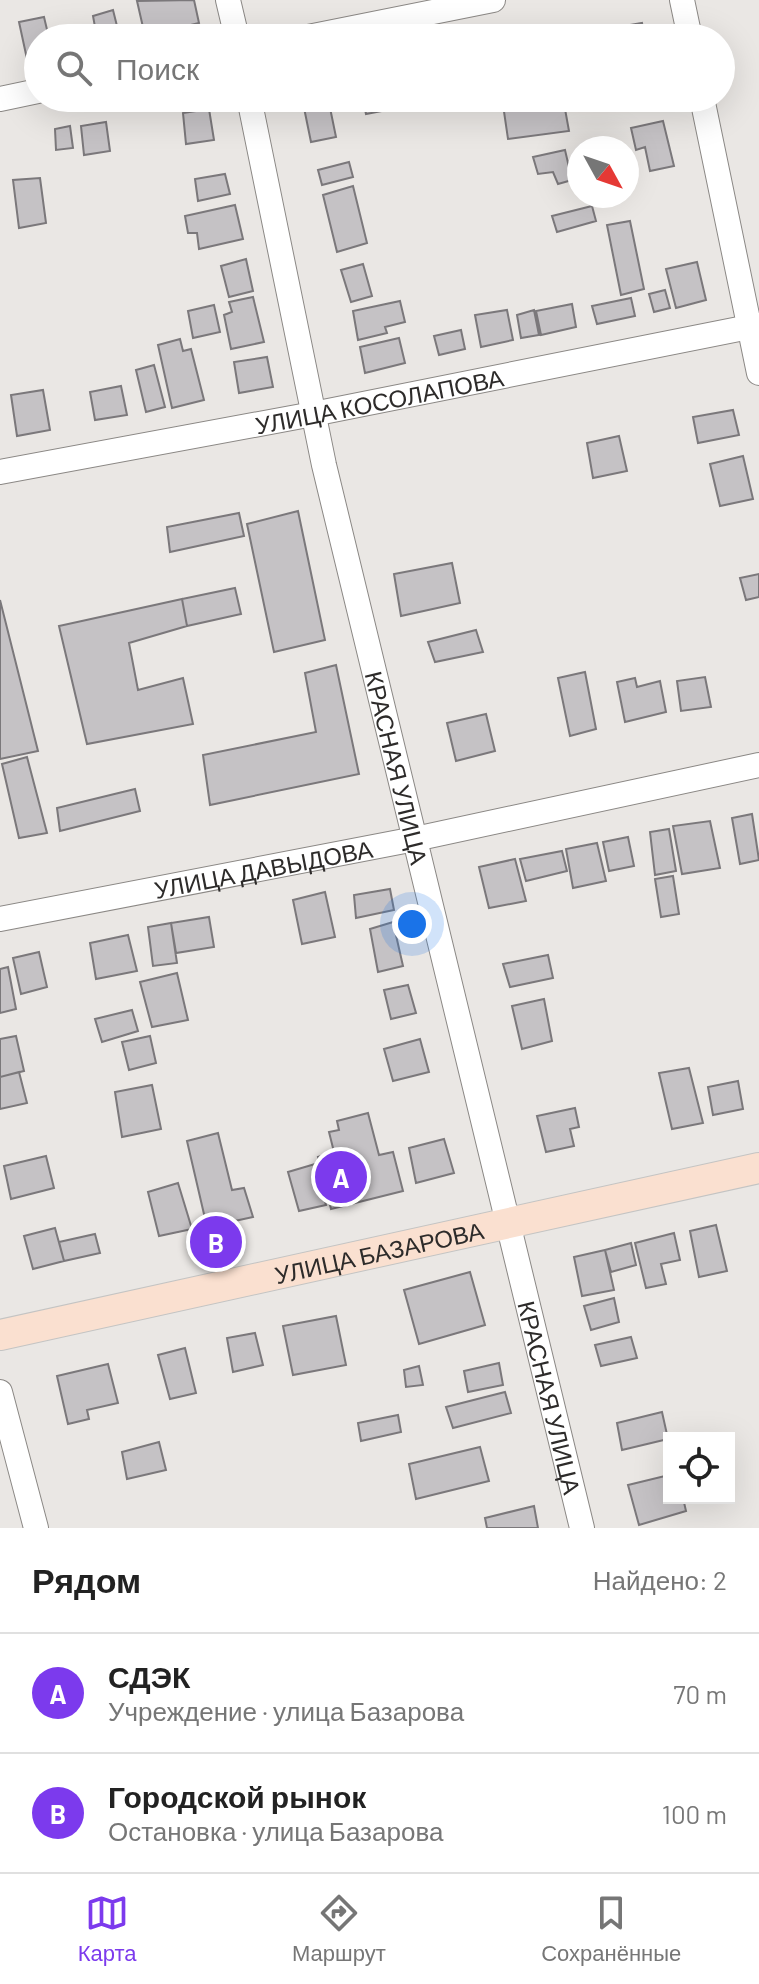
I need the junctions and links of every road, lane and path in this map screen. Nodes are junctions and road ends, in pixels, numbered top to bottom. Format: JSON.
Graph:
{"nodes":[{"id":1,"x":228,"y":0,"type":"edge"},
{"id":2,"x":493,"y":0,"type":"edge"},
{"id":3,"x":682,"y":0,"type":"edge"},
{"id":4,"x":454,"y":4,"type":"edge"},
{"id":5,"x":234,"y":24,"type":"edge"},
{"id":6,"x":365,"y":24,"type":"edge"},
{"id":7,"x":687,"y":24,"type":"edge"},
{"id":8,"x":24,"y":94,"type":"edge"},
{"id":9,"x":0,"y":99,"type":"edge"},
{"id":10,"x":252,"y":112,"type":"edge"},
{"id":11,"x":705,"y":112,"type":"edge"},
{"id":12,"x":753,"y":326,"type":"edge"},
{"id":13,"x":759,"y":373,"type":"edge"},
{"id":14,"x":313,"y":414,"type":"junction"},
{"id":15,"x":0,"y":472,"type":"edge"},
{"id":16,"x":759,"y":765,"type":"edge"},
{"id":17,"x":415,"y":839,"type":"junction"},
{"id":18,"x":0,"y":919,"type":"edge"},
{"id":19,"x":759,"y":1168,"type":"edge"},
{"id":20,"x":507,"y":1223,"type":"junction"},
{"id":21,"x":0,"y":1335,"type":"edge"},
{"id":22,"x":0,"y":1392,"type":"edge"},
{"id":23,"x":36,"y":1528,"type":"edge"},
{"id":24,"x":582,"y":1528,"type":"edge"}],
"edges":[{"from":1,"to":5,"type":"street"},
{"from":2,"to":4,"type":"street"},
{"from":3,"to":7,"type":"street"},
{"from":4,"to":6,"type":"street"},
{"from":8,"to":9,"type":"street"},
{"from":10,"to":14,"type":"street","name":"КРАСНАЯ УЛИЦА"},
{"from":11,"to":12,"type":"street"},
{"from":12,"to":13,"type":"street"},
{"from":12,"to":14,"type":"street","name":"УЛИЦА КОСОЛАПОВА"},
{"from":14,"to":15,"type":"street","name":"УЛИЦА КОСОЛАПОВА"},
{"from":14,"to":17,"type":"street","name":"КРАСНАЯ УЛИЦА"},
{"from":16,"to":17,"type":"street","name":"УЛИЦА ДАВЫДОВА"},
{"from":17,"to":18,"type":"street","name":"УЛИЦА ДАВЫДОВА"},
{"from":17,"to":20,"type":"street","name":"КРАСНАЯ УЛИЦА"},
{"from":19,"to":20,"type":"main road","name":"УЛИЦА БАЗАРОВА"},
{"from":20,"to":21,"type":"main road","name":"УЛИЦА БАЗАРОВА"},
{"from":20,"to":24,"type":"street","name":"КРАСНАЯ УЛИЦА"},
{"from":22,"to":23,"type":"street"}]}
